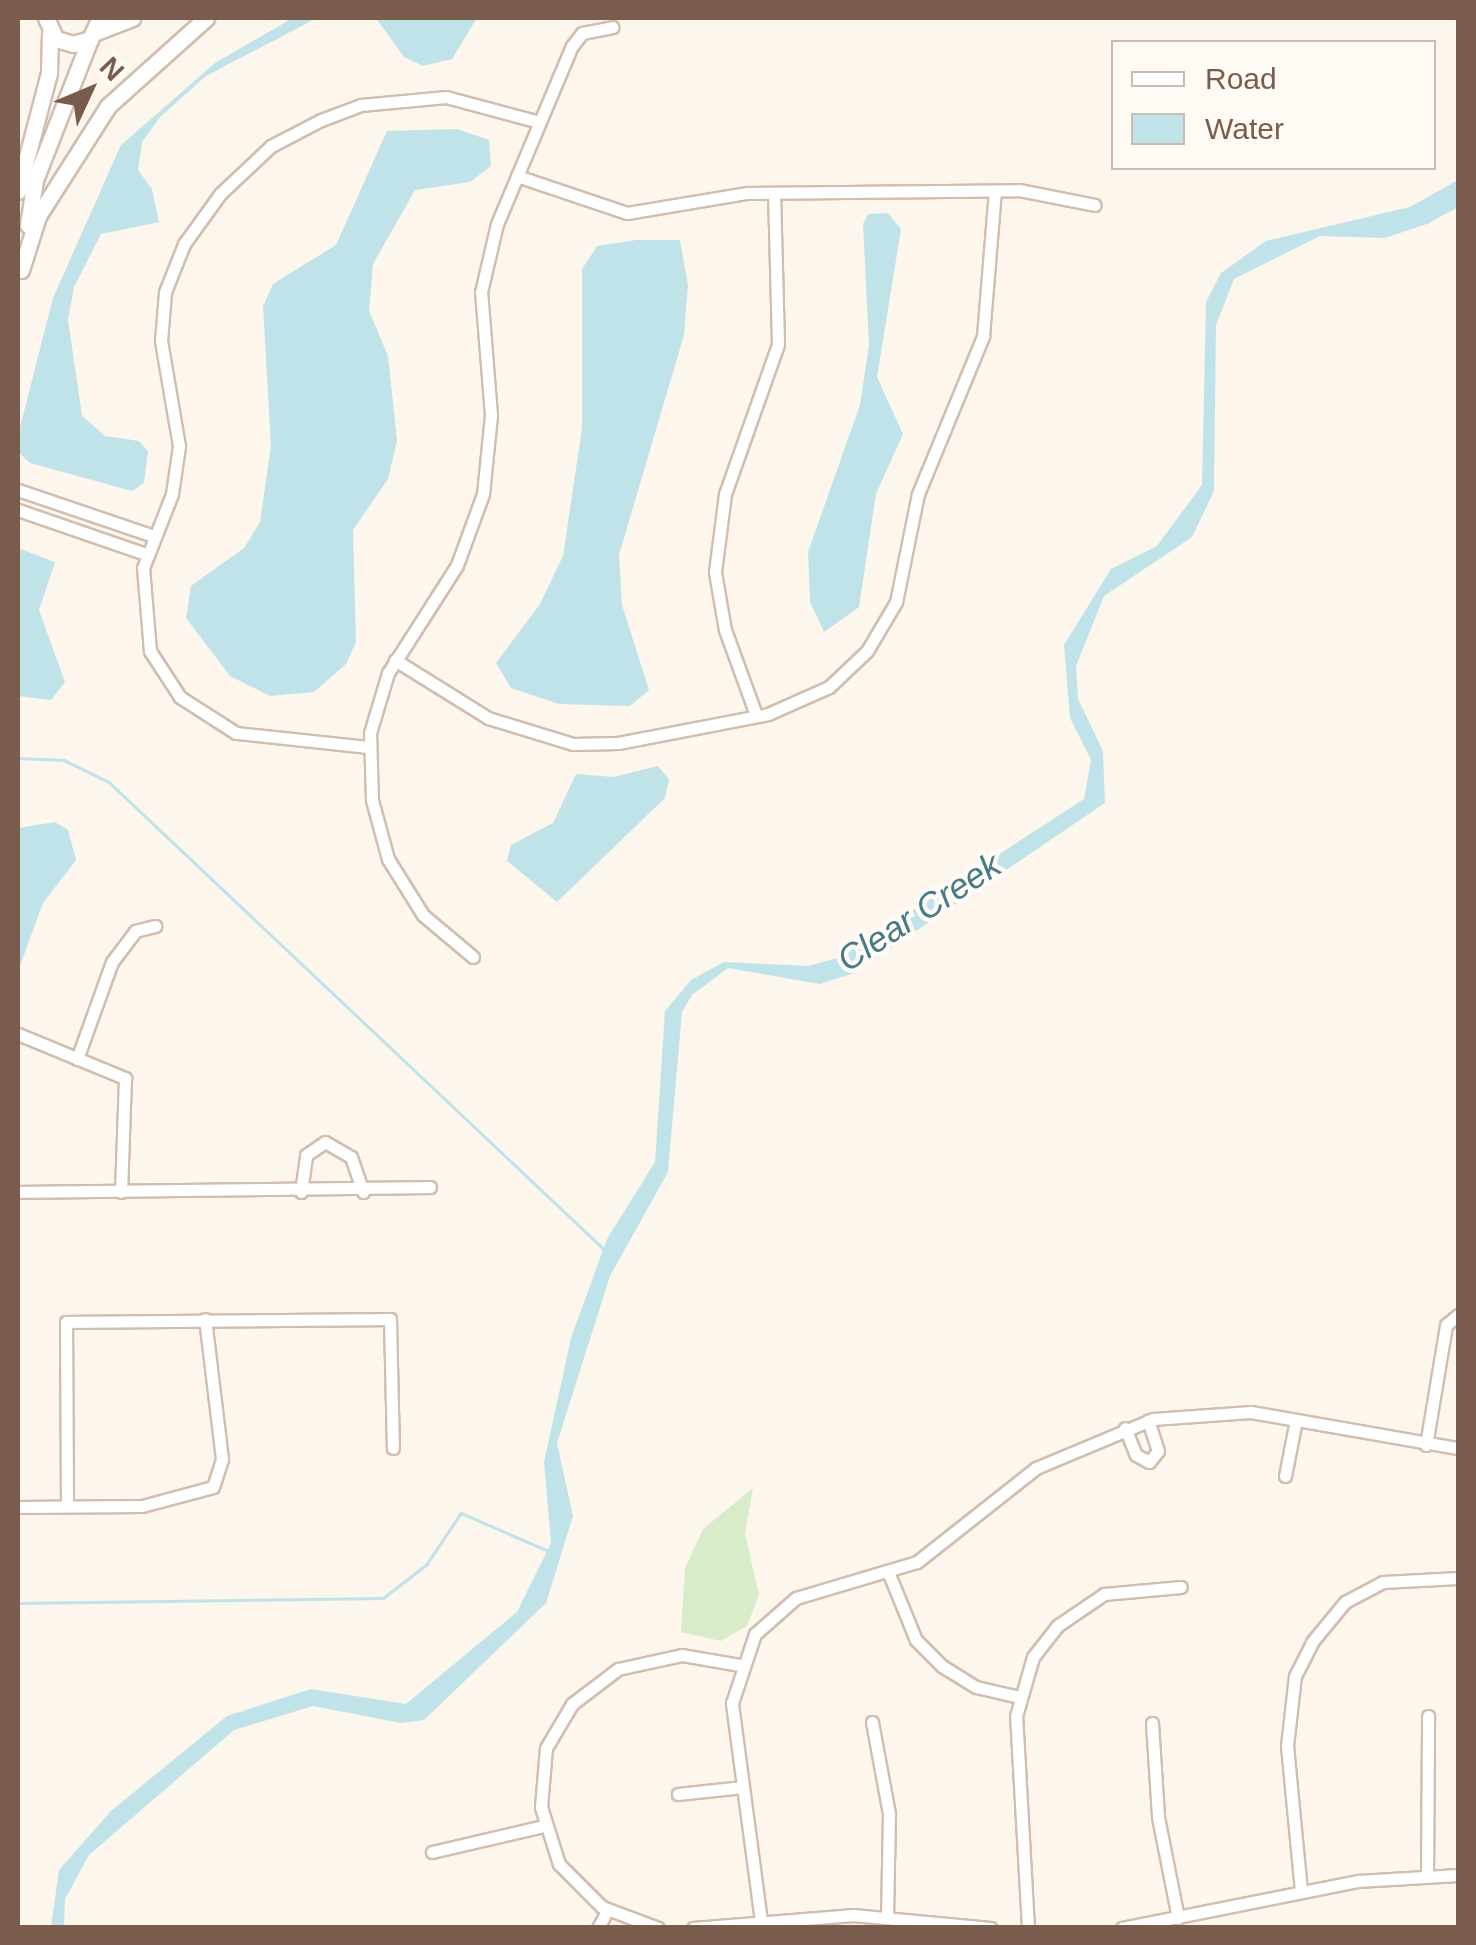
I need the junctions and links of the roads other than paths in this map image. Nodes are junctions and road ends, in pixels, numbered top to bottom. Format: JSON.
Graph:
{"nodes":[{"id":1,"x":132,"y":18,"type":"edge"},
{"id":2,"x":206,"y":18,"type":"edge"},
{"id":3,"x":48,"y":25,"type":"edge"},
{"id":4,"x":612,"y":27,"type":"dead end"},
{"id":5,"x":95,"y":29,"type":"edge"},
{"id":6,"x":539,"y":122,"type":"junction"},
{"id":7,"x":517,"y":176,"type":"junction"},
{"id":8,"x":18,"y":191,"type":"edge"},
{"id":9,"x":995,"y":191,"type":"junction"},
{"id":10,"x":774,"y":194,"type":"junction"},
{"id":11,"x":1095,"y":205,"type":"dead end"},
{"id":12,"x":19,"y":276,"type":"edge"},
{"id":13,"x":18,"y":490,"type":"edge"},
{"id":14,"x":18,"y":510,"type":"edge"},
{"id":15,"x":154,"y":536,"type":"junction"},
{"id":16,"x":146,"y":554,"type":"junction"},
{"id":17,"x":395,"y":660,"type":"junction"},
{"id":18,"x":756,"y":715,"type":"junction"},
{"id":19,"x":368,"y":747,"type":"junction"},
{"id":20,"x":155,"y":926,"type":"dead end"},
{"id":21,"x":473,"y":957,"type":"dead end"},
{"id":22,"x":18,"y":1034,"type":"edge"},
{"id":23,"x":77,"y":1059,"type":"junction"},
{"id":24,"x":430,"y":1187,"type":"dead end"},
{"id":25,"x":18,"y":1192,"type":"edge"},
{"id":26,"x":121,"y":1192,"type":"junction"},
{"id":27,"x":301,"y":1192,"type":"junction"},
{"id":28,"x":363,"y":1192,"type":"junction"},
{"id":29,"x":1457,"y":1315,"type":"edge"},
{"id":30,"x":205,"y":1318,"type":"junction"},
{"id":31,"x":1148,"y":1420,"type":"junction"},
{"id":32,"x":1296,"y":1420,"type":"junction"},
{"id":33,"x":1125,"y":1428,"type":"junction"},
{"id":34,"x":1426,"y":1444,"type":"junction"},
{"id":35,"x":393,"y":1448,"type":"dead end"},
{"id":36,"x":1458,"y":1448,"type":"edge"},
{"id":37,"x":1285,"y":1476,"type":"dead end"},
{"id":38,"x":67,"y":1505,"type":"junction"},
{"id":39,"x":18,"y":1506,"type":"edge"},
{"id":40,"x":888,"y":1574,"type":"junction"},
{"id":41,"x":1458,"y":1578,"type":"edge"},
{"id":42,"x":1180,"y":1587,"type":"dead end"},
{"id":43,"x":740,"y":1665,"type":"junction"},
{"id":44,"x":1019,"y":1697,"type":"junction"},
{"id":45,"x":1428,"y":1716,"type":"dead end"},
{"id":46,"x":872,"y":1722,"type":"dead end"},
{"id":47,"x":1152,"y":1723,"type":"dead end"},
{"id":48,"x":743,"y":1787,"type":"junction"},
{"id":49,"x":678,"y":1794,"type":"dead end"},
{"id":50,"x":544,"y":1826,"type":"junction"},
{"id":51,"x":432,"y":1852,"type":"dead end"},
{"id":52,"x":1426,"y":1874,"type":"junction"},
{"id":53,"x":1458,"y":1875,"type":"edge"},
{"id":54,"x":1300,"y":1892,"type":"junction"},
{"id":55,"x":608,"y":1910,"type":"junction"},
{"id":56,"x":887,"y":1917,"type":"junction"},
{"id":57,"x":1178,"y":1918,"type":"junction"},
{"id":58,"x":761,"y":1921,"type":"junction"},
{"id":59,"x":621,"y":1923,"type":"edge"},
{"id":60,"x":598,"y":1928,"type":"edge"},
{"id":61,"x":658,"y":1928,"type":"edge"},
{"id":62,"x":693,"y":1928,"type":"edge"},
{"id":63,"x":990,"y":1928,"type":"edge"},
{"id":64,"x":1028,"y":1928,"type":"edge"},
{"id":65,"x":1122,"y":1928,"type":"edge"}],
"edges":[{"from":1,"to":5,"type":"main road"},
{"from":2,"to":12,"type":"main road"},
{"from":3,"to":5,"type":"main road"},
{"from":3,"to":8,"type":"main road"},
{"from":4,"to":6,"type":"street"},
{"from":5,"to":12,"type":"main road"},
{"from":6,"to":7,"type":"street"},
{"from":6,"to":15,"type":"street"},
{"from":7,"to":10,"type":"street"},
{"from":7,"to":17,"type":"street"},
{"from":9,"to":10,"type":"street"},
{"from":9,"to":11,"type":"street"},
{"from":9,"to":18,"type":"street"},
{"from":10,"to":18,"type":"street"},
{"from":13,"to":15,"type":"street"},
{"from":14,"to":16,"type":"street"},
{"from":15,"to":16,"type":"street"},
{"from":16,"to":19,"type":"street"},
{"from":17,"to":18,"type":"street"},
{"from":17,"to":19,"type":"street"},
{"from":19,"to":21,"type":"street"},
{"from":20,"to":23,"type":"street"},
{"from":22,"to":23,"type":"street"},
{"from":23,"to":26,"type":"street"},
{"from":24,"to":28,"type":"street"},
{"from":25,"to":26,"type":"street"},
{"from":26,"to":27,"type":"street"},
{"from":27,"to":28,"type":"street"},
{"from":27,"to":28,"type":"street"},
{"from":29,"to":34,"type":"street"},
{"from":30,"to":35,"type":"street"},
{"from":30,"to":38,"type":"street"},
{"from":30,"to":38,"type":"street"},
{"from":31,"to":32,"type":"street"},
{"from":31,"to":33,"type":"street"},
{"from":31,"to":33,"type":"street"},
{"from":32,"to":34,"type":"street"},
{"from":32,"to":37,"type":"street"},
{"from":33,"to":40,"type":"street"},
{"from":34,"to":36,"type":"street"},
{"from":38,"to":39,"type":"street"},
{"from":40,"to":43,"type":"street"},
{"from":40,"to":44,"type":"street"},
{"from":41,"to":54,"type":"street"},
{"from":42,"to":44,"type":"street"},
{"from":43,"to":48,"type":"street"},
{"from":43,"to":50,"type":"street"},
{"from":44,"to":64,"type":"street"},
{"from":45,"to":52,"type":"street"},
{"from":46,"to":56,"type":"street"},
{"from":47,"to":57,"type":"street"},
{"from":48,"to":49,"type":"street"},
{"from":48,"to":58,"type":"street"},
{"from":50,"to":51,"type":"street"},
{"from":50,"to":55,"type":"street"},
{"from":52,"to":53,"type":"street"},
{"from":52,"to":54,"type":"street"},
{"from":54,"to":57,"type":"street"},
{"from":55,"to":59,"type":"street"},
{"from":55,"to":60,"type":"street"},
{"from":56,"to":58,"type":"street"},
{"from":56,"to":63,"type":"street"},
{"from":57,"to":65,"type":"street"},
{"from":58,"to":62,"type":"street"},
{"from":59,"to":61,"type":"street"}]}
